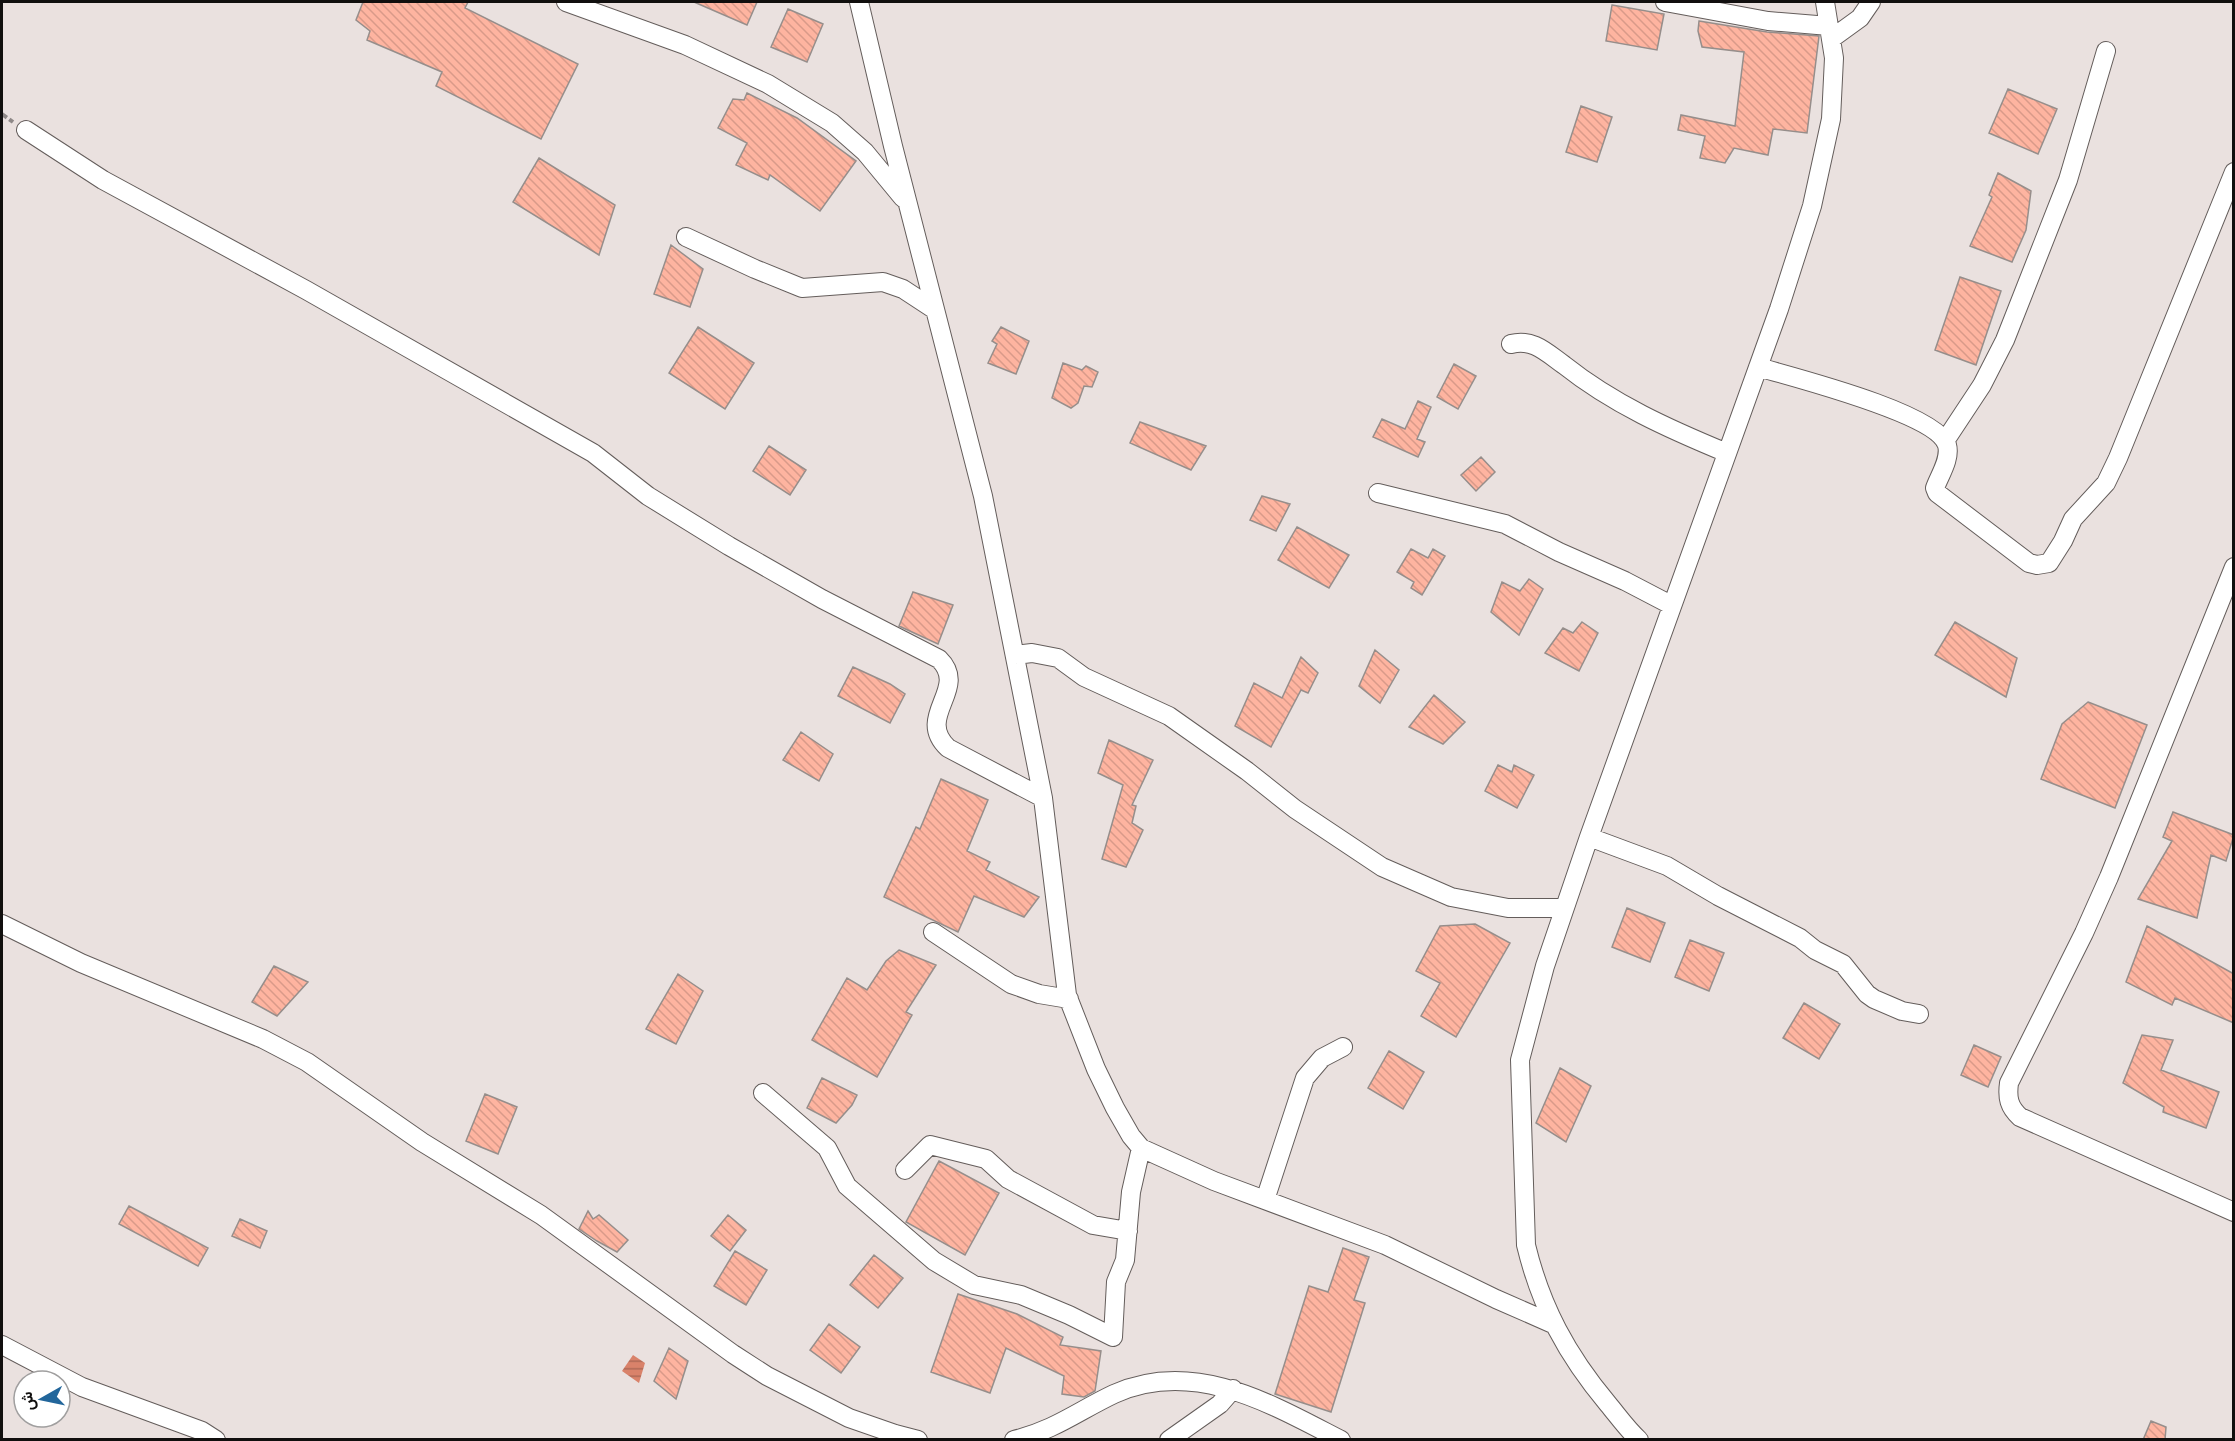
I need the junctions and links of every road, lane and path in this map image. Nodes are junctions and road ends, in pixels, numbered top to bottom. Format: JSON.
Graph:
{"nodes":[{"id":1,"x":566,"y":2,"type":"edge"},
{"id":2,"x":859,"y":2,"type":"edge"},
{"id":3,"x":1665,"y":2,"type":"edge"},
{"id":4,"x":1825,"y":2,"type":"edge"},
{"id":5,"x":1871,"y":2,"type":"edge"},
{"id":6,"x":1830,"y":33,"type":"junction"},
{"id":7,"x":2106,"y":51,"type":"dead end"},
{"id":8,"x":26,"y":130,"type":"dead end"},
{"id":9,"x":2234,"y":172,"type":"edge"},
{"id":10,"x":908,"y":204,"type":"junction"},
{"id":11,"x":686,"y":237,"type":"dead end"},
{"id":12,"x":935,"y":310,"type":"junction"},
{"id":13,"x":1511,"y":344,"type":"dead end"},
{"id":14,"x":1758,"y":367,"type":"junction"},
{"id":15,"x":1945,"y":441,"type":"junction"},
{"id":16,"x":1726,"y":453,"type":"junction"},
{"id":17,"x":1378,"y":493,"type":"dead end"},
{"id":18,"x":2234,"y":567,"type":"edge"},
{"id":19,"x":1671,"y":605,"type":"junction"},
{"id":20,"x":1015,"y":656,"type":"junction"},
{"id":21,"x":1043,"y":798,"type":"junction"},
{"id":22,"x":1588,"y":837,"type":"junction"},
{"id":23,"x":1564,"y":908,"type":"junction"},
{"id":24,"x":2,"y":924,"type":"edge"},
{"id":25,"x":933,"y":932,"type":"dead end"},
{"id":26,"x":1069,"y":999,"type":"junction"},
{"id":27,"x":1919,"y":1014,"type":"dead end"},
{"id":28,"x":1342,"y":1047,"type":"dead end"},
{"id":29,"x":763,"y":1093,"type":"dead end"},
{"id":30,"x":1141,"y":1148,"type":"junction"},
{"id":31,"x":904,"y":1170,"type":"dead end"},
{"id":32,"x":1265,"y":1200,"type":"junction"},
{"id":33,"x":2234,"y":1212,"type":"edge"},
{"id":34,"x":1128,"y":1231,"type":"junction"},
{"id":35,"x":1553,"y":1324,"type":"junction"},
{"id":36,"x":2,"y":1345,"type":"edge"},
{"id":37,"x":1233,"y":1389,"type":"junction"},
{"id":38,"x":1633,"y":1438,"type":"edge"},
{"id":39,"x":216,"y":1440,"type":"edge"},
{"id":40,"x":918,"y":1440,"type":"edge"},
{"id":41,"x":1014,"y":1440,"type":"edge"},
{"id":42,"x":1169,"y":1440,"type":"edge"},
{"id":43,"x":1341,"y":1440,"type":"edge"}],
"edges":[{"from":1,"to":10,"type":"street"},
{"from":2,"to":10,"type":"street"},
{"from":3,"to":6,"type":"street"},
{"from":4,"to":6,"type":"street"},
{"from":5,"to":6,"type":"street"},
{"from":6,"to":14,"type":"street"},
{"from":7,"to":15,"type":"street"},
{"from":8,"to":21,"type":"street"},
{"from":9,"to":15,"type":"street"},
{"from":10,"to":12,"type":"street"},
{"from":11,"to":12,"type":"street"},
{"from":12,"to":20,"type":"street"},
{"from":13,"to":16,"type":"street"},
{"from":14,"to":15,"type":"street"},
{"from":14,"to":16,"type":"street"},
{"from":16,"to":19,"type":"street"},
{"from":17,"to":19,"type":"street"},
{"from":18,"to":33,"type":"street"},
{"from":19,"to":22,"type":"street"},
{"from":20,"to":21,"type":"street"},
{"from":20,"to":23,"type":"street"},
{"from":21,"to":26,"type":"street"},
{"from":22,"to":23,"type":"street"},
{"from":22,"to":27,"type":"street"},
{"from":23,"to":35,"type":"street"},
{"from":24,"to":40,"type":"street"},
{"from":25,"to":26,"type":"street"},
{"from":26,"to":30,"type":"street"},
{"from":28,"to":32,"type":"street"},
{"from":29,"to":34,"type":"street"},
{"from":30,"to":32,"type":"street"},
{"from":30,"to":34,"type":"street"},
{"from":31,"to":34,"type":"street"},
{"from":32,"to":35,"type":"street"},
{"from":35,"to":38,"type":"street"},
{"from":36,"to":39,"type":"street"},
{"from":37,"to":41,"type":"street"},
{"from":37,"to":42,"type":"street"},
{"from":37,"to":43,"type":"street"}]}
